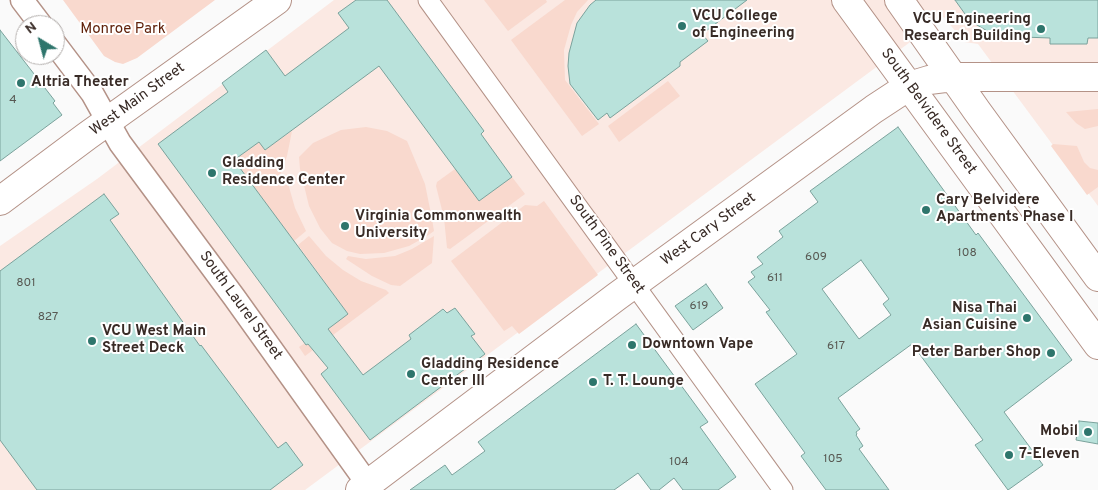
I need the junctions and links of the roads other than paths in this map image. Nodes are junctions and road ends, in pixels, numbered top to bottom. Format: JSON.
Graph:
{"nodes":[{"id":1,"x":22,"y":0,"type":"edge"},
{"id":2,"x":277,"y":0,"type":"edge"},
{"id":3,"x":428,"y":0,"type":"edge"},
{"id":4,"x":846,"y":0,"type":"edge"},
{"id":5,"x":899,"y":0,"type":"edge"},
{"id":6,"x":33,"y":15,"type":"edge"},
{"id":7,"x":65,"y":57,"type":"edge"},
{"id":8,"x":953,"y":77,"type":"junction"},
{"id":9,"x":1098,"y":77,"type":"edge"},
{"id":10,"x":909,"y":86,"type":"junction"},
{"id":11,"x":108,"y":122,"type":"junction"},
{"id":12,"x":0,"y":201,"type":"edge"},
{"id":13,"x":1098,"y":277,"type":"edge"},
{"id":14,"x":635,"y":284,"type":"junction"},
{"id":15,"x":1098,"y":345,"type":"edge"},
{"id":16,"x":367,"y":488,"type":"edge"},
{"id":17,"x":783,"y":490,"type":"edge"}],
"edges":[{"from":1,"to":6,"type":"street"},
{"from":2,"to":11,"type":"main road","name":"West Main Street"},
{"from":3,"to":14,"type":"street","name":"South Pine Street"},
{"from":4,"to":10,"type":"main road","name":"South Belvidere Street"},
{"from":5,"to":8,"type":"main road"},
{"from":7,"to":11,"type":"street","name":"South Laurel Street"},
{"from":8,"to":9,"type":"main road","name":"West Cary Street"},
{"from":8,"to":10,"type":"main road","name":"West Cary Street"},
{"from":8,"to":13,"type":"main road"},
{"from":10,"to":14,"type":"main road","name":"West Cary Street"},
{"from":10,"to":15,"type":"main road","name":"South Belvidere Street"},
{"from":11,"to":12,"type":"main road","name":"West Main Street"},
{"from":11,"to":16,"type":"street","name":"South Laurel Street"},
{"from":14,"to":16,"type":"main road","name":"West Cary Street"},
{"from":14,"to":17,"type":"street","name":"South Pine Street"}]}
